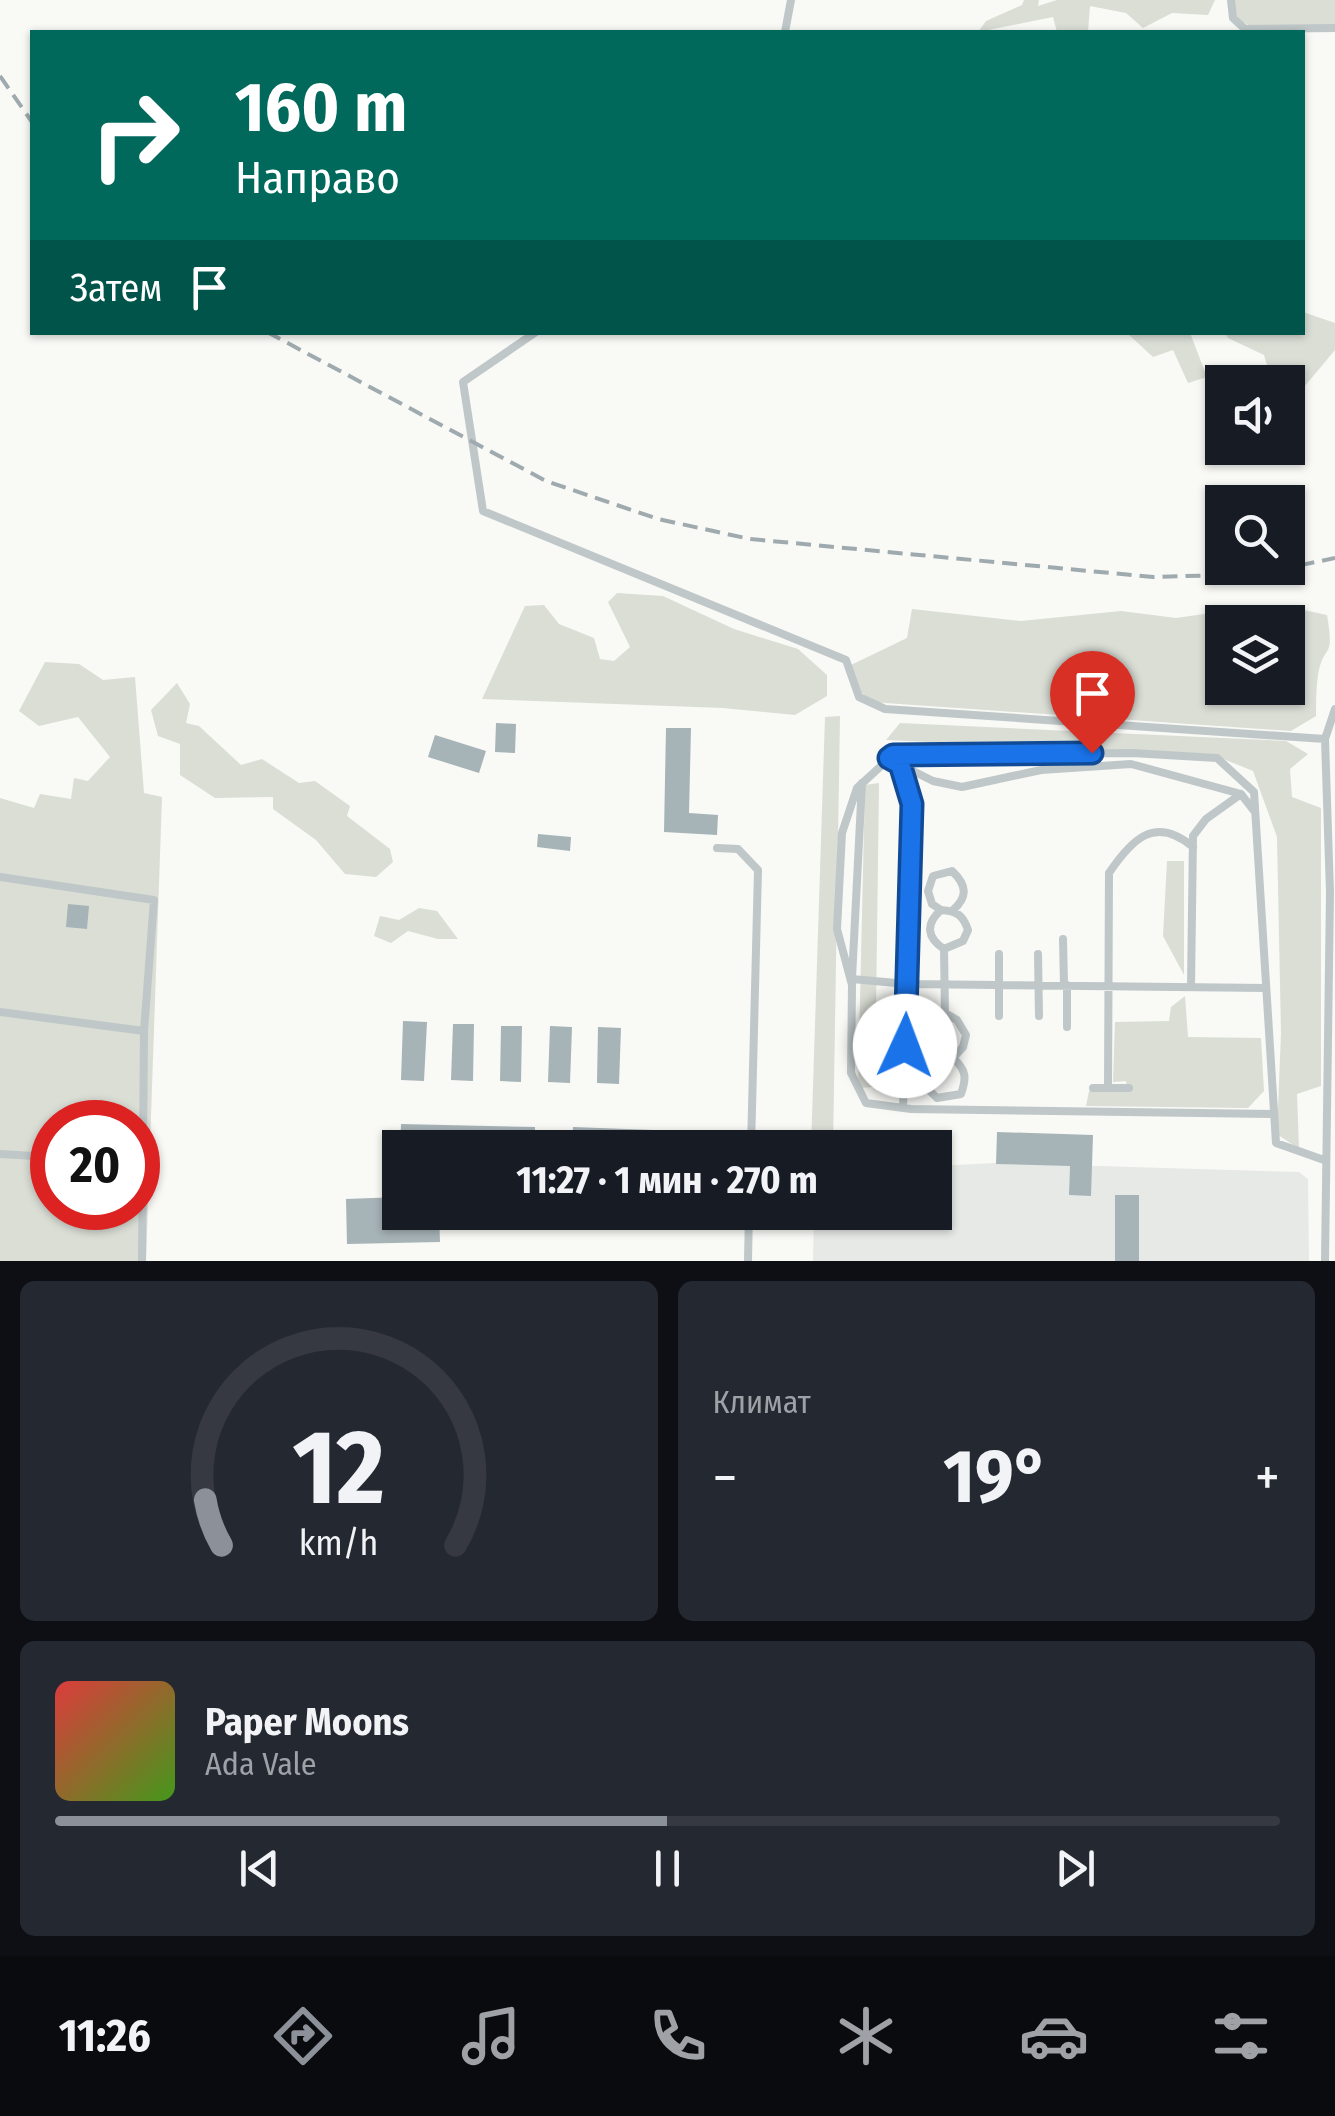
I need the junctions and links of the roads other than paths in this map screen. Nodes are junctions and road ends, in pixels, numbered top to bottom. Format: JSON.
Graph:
{"nodes":[{"id":1,"x":791,"y":0,"type":"edge"},
{"id":2,"x":1231,"y":0,"type":"edge"},
{"id":3,"x":1335,"y":28,"type":"edge"},
{"id":4,"x":785,"y":30,"type":"edge"},
{"id":5,"x":532,"y":335,"type":"edge"},
{"id":6,"x":1335,"y":709,"type":"edge"},
{"id":7,"x":1325,"y":740,"type":"junction"},
{"id":8,"x":889,"y":758,"type":"junction"},
{"id":9,"x":900,"y":764,"type":"junction"},
{"id":10,"x":862,"y":783,"type":"junction"},
{"id":11,"x":1241,"y":794,"type":"junction"},
{"id":12,"x":1255,"y":812,"type":"junction"},
{"id":13,"x":718,"y":848,"type":"dead end"},
{"id":14,"x":1192,"y":848,"type":"junction"},
{"id":15,"x":0,"y":878,"type":"edge"},
{"id":16,"x":941,"y":910,"type":"junction"},
{"id":17,"x":953,"y":910,"type":"junction"},
{"id":18,"x":1063,"y":939,"type":"dead end"},
{"id":19,"x":944,"y":950,"type":"junction"},
{"id":20,"x":999,"y":954,"type":"dead end"},
{"id":21,"x":1038,"y":954,"type":"dead end"},
{"id":22,"x":852,"y":982,"type":"junction"},
{"id":23,"x":907,"y":984,"type":"junction"},
{"id":24,"x":943,"y":984,"type":"junction"},
{"id":25,"x":999,"y":985,"type":"junction"},
{"id":26,"x":1039,"y":985,"type":"junction"},
{"id":27,"x":1065,"y":985,"type":"junction"},
{"id":28,"x":1108,"y":986,"type":"junction"},
{"id":29,"x":1191,"y":986,"type":"junction"},
{"id":30,"x":1266,"y":988,"type":"junction"},
{"id":31,"x":0,"y":1012,"type":"edge"},
{"id":32,"x":945,"y":1014,"type":"junction"},
{"id":33,"x":999,"y":1016,"type":"dead end"},
{"id":34,"x":1039,"y":1016,"type":"dead end"},
{"id":35,"x":1067,"y":1027,"type":"dead end"},
{"id":36,"x":144,"y":1031,"type":"junction"},
{"id":37,"x":953,"y":1058,"type":"junction"},
{"id":38,"x":938,"y":1060,"type":"junction"},
{"id":39,"x":1092,"y":1088,"type":"dead end"},
{"id":40,"x":1108,"y":1088,"type":"junction"},
{"id":41,"x":1128,"y":1088,"type":"dead end"},
{"id":42,"x":142,"y":1100,"type":"edge"},
{"id":43,"x":903,"y":1108,"type":"junction"},
{"id":44,"x":1274,"y":1114,"type":"junction"},
{"id":45,"x":751,"y":1130,"type":"edge"},
{"id":46,"x":0,"y":1154,"type":"edge"},
{"id":47,"x":30,"y":1156,"type":"edge"},
{"id":48,"x":1324,"y":1160,"type":"junction"},
{"id":49,"x":142,"y":1230,"type":"edge"},
{"id":50,"x":749,"y":1230,"type":"edge"},
{"id":51,"x":142,"y":1261,"type":"edge"},
{"id":52,"x":748,"y":1261,"type":"edge"},
{"id":53,"x":1325,"y":1261,"type":"edge"}],
"edges":[{"from":1,"to":4,"type":"lane"},
{"from":2,"to":3,"type":"lane"},
{"from":5,"to":7,"type":"lane"},
{"from":6,"to":7,"type":"lane"},
{"from":7,"to":48,"type":"lane"},
{"from":8,"to":9,"type":"lane"},
{"from":8,"to":10,"type":"lane"},
{"from":8,"to":12,"type":"lane"},
{"from":9,"to":11,"type":"lane"},
{"from":9,"to":23,"type":"lane"},
{"from":10,"to":22,"type":"lane"},
{"from":10,"to":22,"type":"lane"},
{"from":11,"to":12,"type":"lane"},
{"from":11,"to":14,"type":"lane"},
{"from":12,"to":30,"type":"lane"},
{"from":13,"to":45,"type":"lane"},
{"from":14,"to":28,"type":"lane"},
{"from":14,"to":29,"type":"lane"},
{"from":15,"to":36,"type":"lane"},
{"from":16,"to":17,"type":"lane"},
{"from":16,"to":17,"type":"lane"},
{"from":16,"to":19,"type":"lane"},
{"from":17,"to":19,"type":"lane"},
{"from":18,"to":27,"type":"lane"},
{"from":19,"to":24,"type":"lane"},
{"from":20,"to":25,"type":"lane"},
{"from":21,"to":26,"type":"lane"},
{"from":22,"to":23,"type":"lane"},
{"from":22,"to":43,"type":"lane"},
{"from":23,"to":24,"type":"lane"},
{"from":23,"to":43,"type":"lane"},
{"from":24,"to":25,"type":"lane"},
{"from":24,"to":32,"type":"lane"},
{"from":25,"to":26,"type":"lane"},
{"from":25,"to":33,"type":"lane"},
{"from":26,"to":27,"type":"lane"},
{"from":26,"to":34,"type":"lane"},
{"from":27,"to":28,"type":"lane"},
{"from":27,"to":35,"type":"lane"},
{"from":28,"to":29,"type":"lane"},
{"from":28,"to":40,"type":"lane"},
{"from":29,"to":30,"type":"lane"},
{"from":30,"to":44,"type":"lane"},
{"from":31,"to":36,"type":"lane"},
{"from":32,"to":37,"type":"lane"},
{"from":32,"to":38,"type":"lane"},
{"from":36,"to":42,"type":"lane"},
{"from":37,"to":38,"type":"lane"},
{"from":37,"to":38,"type":"lane"},
{"from":39,"to":40,"type":"lane"},
{"from":40,"to":41,"type":"lane"},
{"from":43,"to":44,"type":"lane"},
{"from":44,"to":48,"type":"lane"},
{"from":46,"to":47,"type":"lane"},
{"from":48,"to":53,"type":"lane"},
{"from":49,"to":51,"type":"lane"},
{"from":50,"to":52,"type":"lane"}]}
